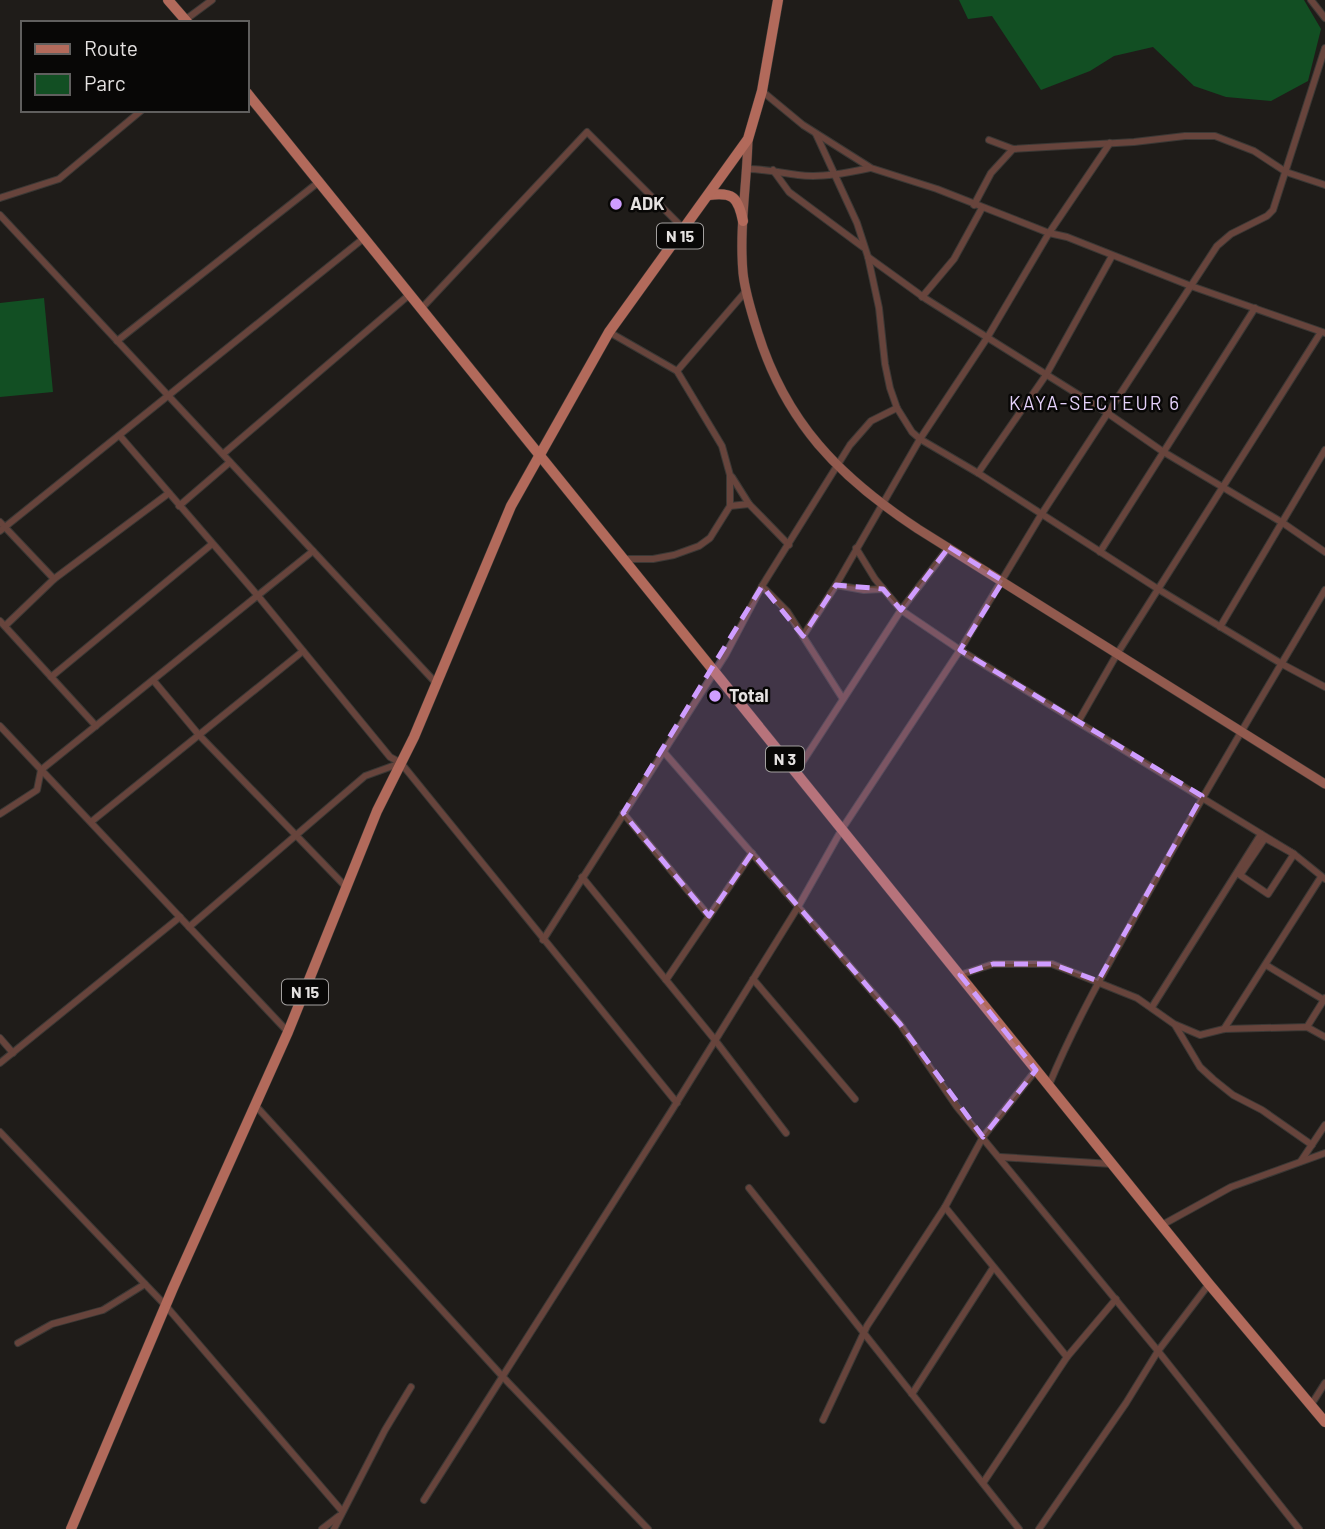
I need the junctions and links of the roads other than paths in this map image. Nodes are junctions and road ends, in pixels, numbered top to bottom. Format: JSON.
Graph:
{"nodes":[{"id":1,"x":168,"y":0,"type":"edge"},
{"id":2,"x":212,"y":0,"type":"edge"},
{"id":3,"x":778,"y":0,"type":"edge"},
{"id":4,"x":1311,"y":0,"type":"edge"},
{"id":5,"x":1325,"y":18,"type":"edge"},
{"id":6,"x":186,"y":21,"type":"edge"},
{"id":7,"x":1325,"y":48,"type":"edge"},
{"id":8,"x":762,"y":91,"type":"junction"},
{"id":9,"x":248,"y":94,"type":"edge"},
{"id":10,"x":140,"y":112,"type":"edge"},
{"id":11,"x":816,"y":134,"type":"junction"},
{"id":12,"x":748,"y":139,"type":"junction"},
{"id":13,"x":989,"y":140,"type":"dead end"},
{"id":14,"x":1110,"y":143,"type":"junction"},
{"id":15,"x":1013,"y":149,"type":"junction"},
{"id":16,"x":871,"y":168,"type":"junction"},
{"id":17,"x":748,"y":169,"type":"junction"},
{"id":18,"x":774,"y":170,"type":"junction"},
{"id":19,"x":1286,"y":172,"type":"junction"},
{"id":20,"x":834,"y":174,"type":"junction"},
{"id":21,"x":320,"y":181,"type":"junction"},
{"id":22,"x":1325,"y":185,"type":"edge"},
{"id":23,"x":709,"y":195,"type":"junction"},
{"id":24,"x":0,"y":198,"type":"edge"},
{"id":25,"x":974,"y":205,"type":"junction"},
{"id":26,"x":982,"y":208,"type":"junction"},
{"id":27,"x":0,"y":215,"type":"edge"},
{"id":28,"x":743,"y":220,"type":"junction"},
{"id":29,"x":684,"y":229,"type":"junction"},
{"id":30,"x":1049,"y":233,"type":"junction"},
{"id":31,"x":364,"y":238,"type":"junction"},
{"id":32,"x":865,"y":248,"type":"junction"},
{"id":33,"x":1112,"y":256,"type":"junction"},
{"id":34,"x":868,"y":257,"type":"junction"},
{"id":35,"x":1191,"y":286,"type":"junction"},
{"id":36,"x":746,"y":291,"type":"junction"},
{"id":37,"x":409,"y":295,"type":"junction"},
{"id":38,"x":922,"y":297,"type":"junction"},
{"id":39,"x":421,"y":309,"type":"junction"},
{"id":40,"x":1255,"y":309,"type":"junction"},
{"id":41,"x":609,"y":332,"type":"junction"},
{"id":42,"x":1323,"y":333,"type":"edge"},
{"id":43,"x":987,"y":338,"type":"junction"},
{"id":44,"x":117,"y":341,"type":"junction"},
{"id":45,"x":677,"y":371,"type":"junction"},
{"id":46,"x":1046,"y":375,"type":"junction"},
{"id":47,"x":169,"y":397,"type":"junction"},
{"id":48,"x":897,"y":408,"type":"junction"},
{"id":49,"x":1106,"y":412,"type":"junction"},
{"id":50,"x":120,"y":436,"type":"junction"},
{"id":51,"x":920,"y":439,"type":"junction"},
{"id":52,"x":1325,"y":450,"type":"edge"},
{"id":53,"x":1162,"y":451,"type":"junction"},
{"id":54,"x":222,"y":454,"type":"junction"},
{"id":55,"x":540,"y":455,"type":"junction"},
{"id":56,"x":230,"y":462,"type":"junction"},
{"id":57,"x":836,"y":466,"type":"junction"},
{"id":58,"x":978,"y":473,"type":"junction"},
{"id":59,"x":730,"y":475,"type":"junction"},
{"id":60,"x":1223,"y":486,"type":"junction"},
{"id":61,"x":169,"y":494,"type":"junction"},
{"id":62,"x":750,"y":505,"type":"junction"},
{"id":63,"x":881,"y":505,"type":"junction"},
{"id":64,"x":179,"y":506,"type":"junction"},
{"id":65,"x":730,"y":506,"type":"junction"},
{"id":66,"x":1041,"y":515,"type":"junction"},
{"id":67,"x":1283,"y":523,"type":"junction"},
{"id":68,"x":2,"y":527,"type":"edge"},
{"id":69,"x":212,"y":544,"type":"junction"},
{"id":70,"x":789,"y":545,"type":"junction"},
{"id":71,"x":949,"y":547,"type":"junction"},
{"id":72,"x":856,"y":548,"type":"junction"},
{"id":73,"x":313,"y":551,"type":"junction"},
{"id":74,"x":1100,"y":552,"type":"junction"},
{"id":75,"x":1325,"y":552,"type":"edge"},
{"id":76,"x":622,"y":559,"type":"junction"},
{"id":77,"x":54,"y":579,"type":"junction"},
{"id":78,"x":1003,"y":581,"type":"junction"},
{"id":79,"x":836,"y":585,"type":"junction"},
{"id":80,"x":762,"y":586,"type":"junction"},
{"id":81,"x":883,"y":589,"type":"junction"},
{"id":82,"x":1158,"y":589,"type":"junction"},
{"id":83,"x":1325,"y":590,"type":"edge"},
{"id":84,"x":258,"y":596,"type":"junction"},
{"id":85,"x":901,"y":610,"type":"junction"},
{"id":86,"x":2,"y":623,"type":"edge"},
{"id":87,"x":1220,"y":627,"type":"junction"},
{"id":88,"x":803,"y":636,"type":"junction"},
{"id":89,"x":960,"y":650,"type":"junction"},
{"id":90,"x":303,"y":651,"type":"junction"},
{"id":91,"x":1117,"y":654,"type":"junction"},
{"id":92,"x":1282,"y":664,"type":"junction"},
{"id":93,"x":713,"y":671,"type":"junction"},
{"id":94,"x":51,"y":677,"type":"junction"},
{"id":95,"x":153,"y":680,"type":"junction"},
{"id":96,"x":436,"y":683,"type":"junction"},
{"id":97,"x":1325,"y":687,"type":"edge"},
{"id":98,"x":843,"y":699,"type":"junction"},
{"id":99,"x":1078,"y":722,"type":"junction"},
{"id":100,"x":0,"y":726,"type":"edge"},
{"id":101,"x":96,"y":726,"type":"junction"},
{"id":102,"x":1240,"y":731,"type":"junction"},
{"id":103,"x":199,"y":735,"type":"junction"},
{"id":104,"x":663,"y":751,"type":"junction"},
{"id":105,"x":401,"y":763,"type":"junction"},
{"id":106,"x":41,"y":770,"type":"junction"},
{"id":107,"x":796,"y":772,"type":"junction"},
{"id":108,"x":1325,"y":784,"type":"edge"},
{"id":109,"x":1202,"y":796,"type":"junction"},
{"id":110,"x":623,"y":813,"type":"junction"},
{"id":111,"x":0,"y":814,"type":"edge"},
{"id":112,"x":91,"y":822,"type":"junction"},
{"id":113,"x":842,"y":829,"type":"junction"},
{"id":114,"x":1261,"y":834,"type":"junction"},
{"id":115,"x":296,"y":835,"type":"junction"},
{"id":116,"x":752,"y":853,"type":"junction"},
{"id":117,"x":1294,"y":854,"type":"junction"},
{"id":118,"x":582,"y":877,"type":"junction"},
{"id":119,"x":1323,"y":878,"type":"edge"},
{"id":120,"x":347,"y":888,"type":"junction"},
{"id":121,"x":798,"y":907,"type":"junction"},
{"id":122,"x":709,"y":916,"type":"junction"},
{"id":123,"x":180,"y":917,"type":"junction"},
{"id":124,"x":189,"y":927,"type":"junction"},
{"id":125,"x":543,"y":940,"type":"junction"},
{"id":126,"x":1266,"y":965,"type":"junction"},
{"id":127,"x":960,"y":975,"type":"junction"},
{"id":128,"x":753,"y":979,"type":"junction"},
{"id":129,"x":666,"y":980,"type":"junction"},
{"id":130,"x":1098,"y":981,"type":"junction"},
{"id":131,"x":1325,"y":999,"type":"edge"},
{"id":132,"x":1152,"y":1007,"type":"junction"},
{"id":133,"x":1174,"y":1024,"type":"junction"},
{"id":134,"x":1307,"y":1027,"type":"junction"},
{"id":135,"x":1224,"y":1029,"type":"junction"},
{"id":136,"x":288,"y":1032,"type":"junction"},
{"id":137,"x":1325,"y":1037,"type":"edge"},
{"id":138,"x":0,"y":1038,"type":"edge"},
{"id":139,"x":715,"y":1040,"type":"junction"},
{"id":140,"x":13,"y":1053,"type":"junction"},
{"id":141,"x":0,"y":1063,"type":"edge"},
{"id":142,"x":1036,"y":1070,"type":"junction"},
{"id":143,"x":1048,"y":1085,"type":"junction"},
{"id":144,"x":855,"y":1099,"type":"dead end"},
{"id":145,"x":677,"y":1103,"type":"junction"},
{"id":146,"x":255,"y":1105,"type":"junction"},
{"id":147,"x":1325,"y":1125,"type":"edge"},
{"id":148,"x":0,"y":1132,"type":"edge"},
{"id":149,"x":786,"y":1133,"type":"dead end"},
{"id":150,"x":983,"y":1137,"type":"junction"},
{"id":151,"x":1312,"y":1145,"type":"junction"},
{"id":152,"x":1325,"y":1153,"type":"edge"},
{"id":153,"x":1000,"y":1157,"type":"junction"},
{"id":154,"x":1301,"y":1161,"type":"junction"},
{"id":155,"x":1114,"y":1165,"type":"junction"},
{"id":156,"x":749,"y":1188,"type":"dead end"},
{"id":157,"x":945,"y":1207,"type":"junction"},
{"id":158,"x":1162,"y":1225,"type":"junction"},
{"id":159,"x":993,"y":1268,"type":"junction"},
{"id":160,"x":145,"y":1284,"type":"junction"},
{"id":161,"x":1209,"y":1284,"type":"junction"},
{"id":162,"x":1116,"y":1299,"type":"junction"},
{"id":163,"x":166,"y":1306,"type":"junction"},
{"id":164,"x":864,"y":1332,"type":"junction"},
{"id":165,"x":18,"y":1343,"type":"dead end"},
{"id":166,"x":1158,"y":1351,"type":"junction"},
{"id":167,"x":1067,"y":1357,"type":"junction"},
{"id":168,"x":503,"y":1377,"type":"junction"},
{"id":169,"x":1325,"y":1383,"type":"edge"},
{"id":170,"x":411,"y":1387,"type":"dead end"},
{"id":171,"x":912,"y":1394,"type":"junction"},
{"id":172,"x":1311,"y":1405,"type":"junction"},
{"id":173,"x":823,"y":1420,"type":"dead end"},
{"id":174,"x":1325,"y":1423,"type":"edge"},
{"id":175,"x":983,"y":1483,"type":"junction"},
{"id":176,"x":424,"y":1500,"type":"dead end"},
{"id":177,"x":341,"y":1513,"type":"junction"},
{"id":178,"x":71,"y":1529,"type":"edge"},
{"id":179,"x":321,"y":1529,"type":"edge"},
{"id":180,"x":334,"y":1529,"type":"edge"},
{"id":181,"x":648,"y":1529,"type":"edge"},
{"id":182,"x":1020,"y":1529,"type":"edge"},
{"id":183,"x":1039,"y":1529,"type":"edge"},
{"id":184,"x":1300,"y":1529,"type":"edge"}],
"edges":[{"from":1,"to":6,"type":"main road"},
{"from":2,"to":6,"type":"street"},
{"from":3,"to":8,"type":"main road","number":"N 15"},
{"from":4,"to":5,"type":"street"},
{"from":7,"to":19,"type":"street"},
{"from":8,"to":11,"type":"street"},
{"from":8,"to":12,"type":"main road","number":"N 15"},
{"from":9,"to":21,"type":"main road","number":"N 3"},
{"from":10,"to":24,"type":"street"},
{"from":11,"to":16,"type":"street"},
{"from":11,"to":20,"type":"street"},
{"from":12,"to":17,"type":"main road"},
{"from":12,"to":23,"type":"main road","number":"N 15"},
{"from":13,"to":15,"type":"street"},
{"from":14,"to":15,"type":"street"},
{"from":14,"to":19,"type":"street"},
{"from":14,"to":30,"type":"street"},
{"from":15,"to":25,"type":"street"},
{"from":16,"to":20,"type":"street"},
{"from":16,"to":25,"type":"street"},
{"from":17,"to":18,"type":"street"},
{"from":17,"to":28,"type":"main road"},
{"from":18,"to":20,"type":"street"},
{"from":18,"to":32,"type":"street"},
{"from":19,"to":22,"type":"street"},
{"from":19,"to":35,"type":"street"},
{"from":20,"to":32,"type":"street"},
{"from":21,"to":31,"type":"main road","number":"N 3"},
{"from":21,"to":44,"type":"street"},
{"from":23,"to":28,"type":"main road"},
{"from":23,"to":29,"type":"main road","number":"N 15"},
{"from":25,"to":26,"type":"street"},
{"from":26,"to":30,"type":"street"},
{"from":26,"to":38,"type":"street"},
{"from":27,"to":44,"type":"street"},
{"from":28,"to":36,"type":"main road"},
{"from":29,"to":39,"type":"street"},
{"from":29,"to":41,"type":"main road","number":"N 15"},
{"from":30,"to":33,"type":"street"},
{"from":30,"to":43,"type":"street"},
{"from":31,"to":37,"type":"main road","number":"N 3"},
{"from":31,"to":47,"type":"street"},
{"from":32,"to":34,"type":"street"},
{"from":33,"to":35,"type":"street"},
{"from":33,"to":46,"type":"street"},
{"from":34,"to":38,"type":"street"},
{"from":34,"to":48,"type":"street"},
{"from":35,"to":40,"type":"street"},
{"from":35,"to":49,"type":"street"},
{"from":36,"to":45,"type":"street"},
{"from":36,"to":57,"type":"main road"},
{"from":37,"to":39,"type":"main road","number":"N 3"},
{"from":37,"to":54,"type":"street"},
{"from":38,"to":43,"type":"street"},
{"from":39,"to":55,"type":"main road","number":"N 3"},
{"from":40,"to":42,"type":"street"},
{"from":40,"to":53,"type":"street"},
{"from":41,"to":45,"type":"street"},
{"from":41,"to":55,"type":"main road","number":"N 15"},
{"from":42,"to":60,"type":"street"},
{"from":43,"to":46,"type":"street"},
{"from":43,"to":51,"type":"street"},
{"from":44,"to":47,"type":"street"},
{"from":45,"to":59,"type":"street"},
{"from":46,"to":49,"type":"street"},
{"from":46,"to":58,"type":"street"},
{"from":47,"to":50,"type":"street"},
{"from":47,"to":54,"type":"street"},
{"from":48,"to":51,"type":"street"},
{"from":48,"to":57,"type":"street"},
{"from":49,"to":53,"type":"street"},
{"from":49,"to":66,"type":"street"},
{"from":50,"to":61,"type":"street"},
{"from":50,"to":68,"type":"street"},
{"from":51,"to":58,"type":"street"},
{"from":51,"to":63,"type":"street"},
{"from":52,"to":67,"type":"street"},
{"from":53,"to":60,"type":"street"},
{"from":53,"to":74,"type":"street"},
{"from":54,"to":56,"type":"street"},
{"from":55,"to":76,"type":"main road","number":"N 3"},
{"from":55,"to":96,"type":"main road","number":"N 15"},
{"from":56,"to":64,"type":"street"},
{"from":56,"to":73,"type":"street"},
{"from":57,"to":63,"type":"main road"},
{"from":57,"to":70,"type":"street"},
{"from":58,"to":66,"type":"street"},
{"from":59,"to":62,"type":"street"},
{"from":59,"to":65,"type":"street"},
{"from":60,"to":67,"type":"street"},
{"from":60,"to":82,"type":"street"},
{"from":61,"to":64,"type":"street"},
{"from":61,"to":77,"type":"street"},
{"from":62,"to":65,"type":"street"},
{"from":62,"to":70,"type":"street"},
{"from":63,"to":71,"type":"main road"},
{"from":63,"to":72,"type":"street"},
{"from":64,"to":69,"type":"street"},
{"from":65,"to":76,"type":"street"},
{"from":66,"to":74,"type":"street"},
{"from":66,"to":78,"type":"street"},
{"from":67,"to":75,"type":"street"},
{"from":67,"to":87,"type":"street"},
{"from":68,"to":77,"type":"street"},
{"from":69,"to":84,"type":"street"},
{"from":69,"to":94,"type":"street"},
{"from":70,"to":80,"type":"street"},
{"from":71,"to":78,"type":"main road"},
{"from":71,"to":85,"type":"street"},
{"from":72,"to":79,"type":"street"},
{"from":72,"to":81,"type":"street"},
{"from":73,"to":84,"type":"street"},
{"from":73,"to":96,"type":"street"},
{"from":74,"to":82,"type":"street"},
{"from":76,"to":93,"type":"main road","number":"N 3"},
{"from":77,"to":86,"type":"street"},
{"from":78,"to":89,"type":"street"},
{"from":78,"to":91,"type":"main road"},
{"from":79,"to":81,"type":"street"},
{"from":79,"to":88,"type":"street"},
{"from":80,"to":88,"type":"street"},
{"from":80,"to":93,"type":"street"},
{"from":81,"to":85,"type":"street"},
{"from":82,"to":87,"type":"street"},
{"from":82,"to":91,"type":"street"},
{"from":83,"to":92,"type":"street"},
{"from":84,"to":90,"type":"street"},
{"from":84,"to":95,"type":"street"},
{"from":85,"to":89,"type":"street"},
{"from":85,"to":98,"type":"street"},
{"from":86,"to":94,"type":"street"},
{"from":87,"to":92,"type":"street"},
{"from":88,"to":98,"type":"street"},
{"from":89,"to":99,"type":"street"},
{"from":89,"to":113,"type":"street"},
{"from":90,"to":103,"type":"street"},
{"from":90,"to":105,"type":"street"},
{"from":91,"to":99,"type":"street"},
{"from":91,"to":102,"type":"main road"},
{"from":92,"to":97,"type":"street"},
{"from":92,"to":102,"type":"street"},
{"from":93,"to":104,"type":"street"},
{"from":93,"to":107,"type":"main road","number":"N 3"},
{"from":94,"to":101,"type":"street"},
{"from":95,"to":101,"type":"street"},
{"from":95,"to":103,"type":"street"},
{"from":96,"to":105,"type":"main road","number":"N 15"},
{"from":98,"to":107,"type":"street"},
{"from":99,"to":109,"type":"street"},
{"from":100,"to":106,"type":"street"},
{"from":101,"to":106,"type":"street"},
{"from":102,"to":108,"type":"main road"},
{"from":102,"to":109,"type":"street"},
{"from":103,"to":112,"type":"street"},
{"from":103,"to":115,"type":"street"},
{"from":104,"to":110,"type":"street"},
{"from":104,"to":116,"type":"street"},
{"from":105,"to":115,"type":"street"},
{"from":105,"to":120,"type":"main road","number":"N 15"},
{"from":105,"to":125,"type":"street"},
{"from":106,"to":111,"type":"street"},
{"from":106,"to":112,"type":"street"},
{"from":107,"to":113,"type":"main road","number":"N 3"},
{"from":109,"to":114,"type":"street"},
{"from":109,"to":130,"type":"street"},
{"from":110,"to":118,"type":"street"},
{"from":110,"to":122,"type":"street"},
{"from":112,"to":123,"type":"street"},
{"from":113,"to":121,"type":"street"},
{"from":113,"to":127,"type":"main road","number":"N 3"},
{"from":114,"to":117,"type":"street"},
{"from":114,"to":132,"type":"street"},
{"from":115,"to":120,"type":"street"},
{"from":115,"to":124,"type":"street"},
{"from":116,"to":121,"type":"street"},
{"from":116,"to":122,"type":"street"},
{"from":117,"to":117,"type":"street"},
{"from":117,"to":119,"type":"street"},
{"from":118,"to":125,"type":"street"},
{"from":118,"to":129,"type":"street"},
{"from":119,"to":126,"type":"street"},
{"from":120,"to":136,"type":"main road","number":"N 15"},
{"from":121,"to":128,"type":"street"},
{"from":121,"to":150,"type":"street"},
{"from":122,"to":129,"type":"street"},
{"from":123,"to":124,"type":"street"},
{"from":123,"to":140,"type":"street"},
{"from":124,"to":136,"type":"street"},
{"from":125,"to":145,"type":"street"},
{"from":126,"to":131,"type":"street"},
{"from":126,"to":135,"type":"street"},
{"from":127,"to":130,"type":"street"},
{"from":127,"to":142,"type":"main road","number":"N 3"},
{"from":128,"to":139,"type":"street"},
{"from":128,"to":144,"type":"street"},
{"from":129,"to":139,"type":"street"},
{"from":130,"to":132,"type":"street"},
{"from":130,"to":143,"type":"street"},
{"from":131,"to":134,"type":"street"},
{"from":132,"to":133,"type":"street"},
{"from":133,"to":135,"type":"street"},
{"from":133,"to":151,"type":"street"},
{"from":134,"to":135,"type":"street"},
{"from":134,"to":137,"type":"street"},
{"from":136,"to":146,"type":"main road","number":"N 15"},
{"from":138,"to":140,"type":"street"},
{"from":139,"to":145,"type":"street"},
{"from":139,"to":149,"type":"street"},
{"from":140,"to":141,"type":"street"},
{"from":142,"to":143,"type":"main road","number":"N 3"},
{"from":142,"to":150,"type":"street"},
{"from":143,"to":155,"type":"main road","number":"N 3"},
{"from":145,"to":168,"type":"street"},
{"from":146,"to":163,"type":"main road","number":"N 15"},
{"from":146,"to":168,"type":"street"},
{"from":147,"to":151,"type":"street"},
{"from":148,"to":160,"type":"street"},
{"from":150,"to":153,"type":"street"},
{"from":150,"to":157,"type":"street"},
{"from":151,"to":154,"type":"street"},
{"from":152,"to":154,"type":"street"},
{"from":153,"to":155,"type":"street"},
{"from":153,"to":162,"type":"street"},
{"from":154,"to":158,"type":"street"},
{"from":155,"to":158,"type":"main road","number":"N 3"},
{"from":156,"to":164,"type":"street"},
{"from":157,"to":159,"type":"street"},
{"from":157,"to":164,"type":"street"},
{"from":158,"to":161,"type":"main road","number":"N 3"},
{"from":159,"to":167,"type":"street"},
{"from":159,"to":171,"type":"street"},
{"from":160,"to":163,"type":"street"},
{"from":160,"to":165,"type":"street"},
{"from":161,"to":166,"type":"street"},
{"from":161,"to":172,"type":"main road","number":"N 3"},
{"from":162,"to":166,"type":"street"},
{"from":162,"to":167,"type":"street"},
{"from":163,"to":177,"type":"street"},
{"from":163,"to":178,"type":"main road","number":"N 15"},
{"from":164,"to":171,"type":"street"},
{"from":164,"to":173,"type":"street"},
{"from":166,"to":183,"type":"street"},
{"from":166,"to":184,"type":"street"},
{"from":167,"to":175,"type":"street"},
{"from":168,"to":176,"type":"street"},
{"from":168,"to":181,"type":"street"},
{"from":169,"to":172,"type":"street"},
{"from":170,"to":177,"type":"street"},
{"from":171,"to":175,"type":"street"},
{"from":172,"to":174,"type":"main road","number":"N 3"},
{"from":175,"to":182,"type":"street"},
{"from":177,"to":179,"type":"street"},
{"from":177,"to":180,"type":"street"}]}
